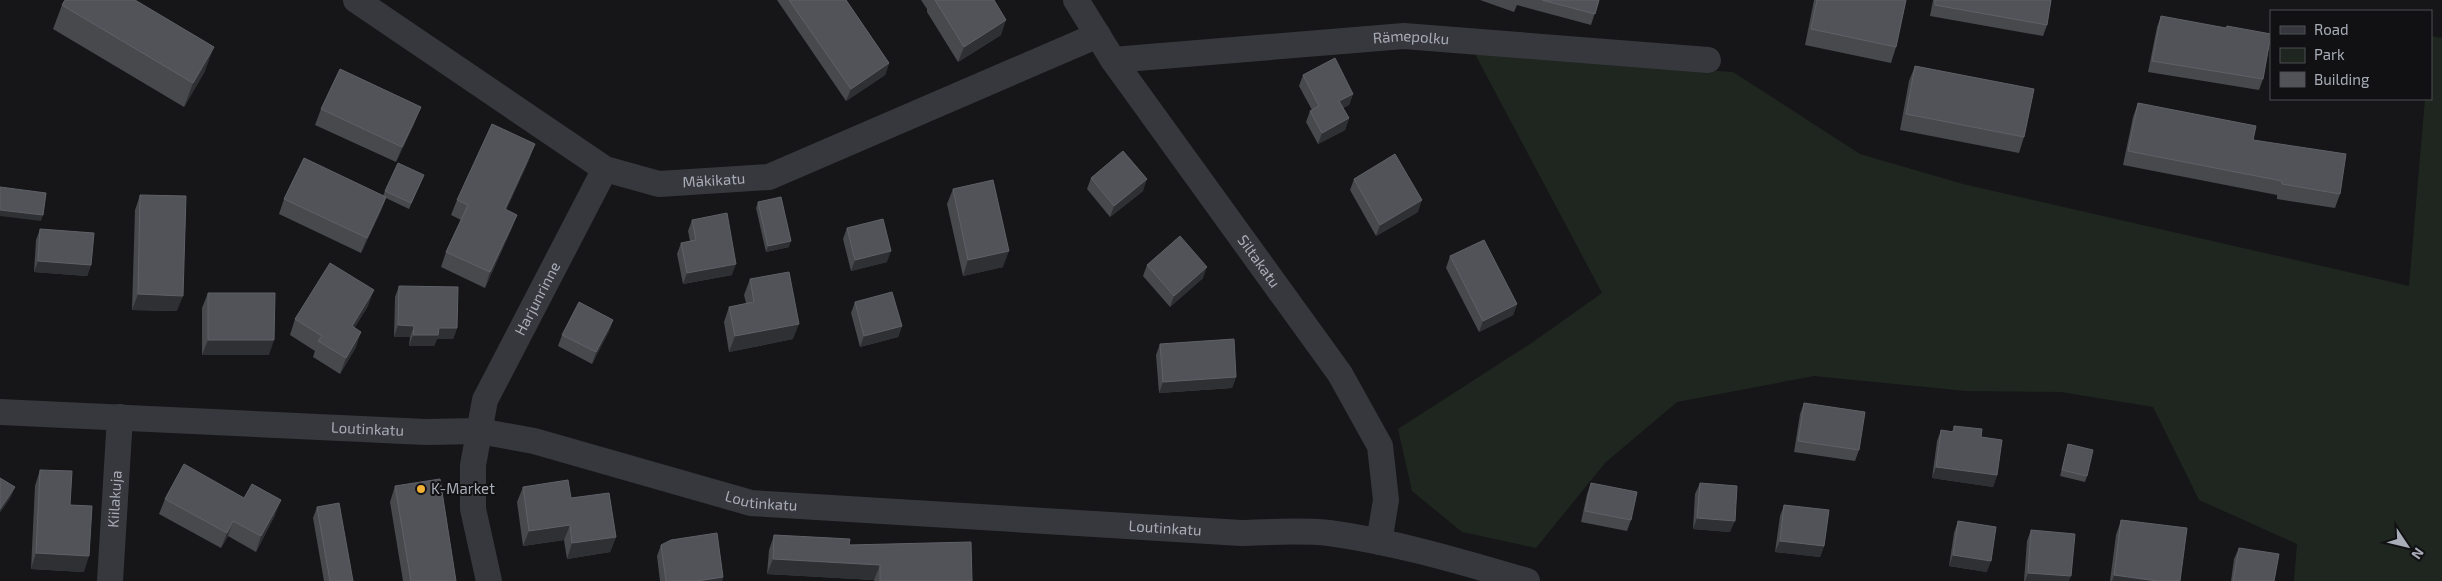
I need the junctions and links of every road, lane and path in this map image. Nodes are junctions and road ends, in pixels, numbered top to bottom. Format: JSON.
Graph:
{"nodes":[{"id":1,"x":356,"y":0,"type":"edge"},
{"id":2,"x":1076,"y":0,"type":"edge"},
{"id":3,"x":1098,"y":35,"type":"junction"},
{"id":4,"x":1113,"y":60,"type":"junction"},
{"id":5,"x":1708,"y":60,"type":"dead end"},
{"id":6,"x":605,"y":169,"type":"junction"},
{"id":7,"x":0,"y":412,"type":"edge"},
{"id":8,"x":120,"y":417,"type":"junction"},
{"id":9,"x":479,"y":431,"type":"junction"},
{"id":10,"x":1379,"y":542,"type":"junction"},
{"id":11,"x":110,"y":581,"type":"edge"},
{"id":12,"x":489,"y":581,"type":"edge"},
{"id":13,"x":1527,"y":581,"type":"edge"}],
"edges":[{"from":1,"to":6,"type":"street","name":"Mäkikatu"},
{"from":2,"to":3,"type":"street","name":"Siltakatu"},
{"from":3,"to":4,"type":"street","name":"Siltakatu"},
{"from":3,"to":6,"type":"street","name":"Mäkikatu"},
{"from":4,"to":5,"type":"street","name":"Rämepolku"},
{"from":4,"to":10,"type":"street","name":"Siltakatu"},
{"from":6,"to":9,"type":"street","name":"Harjunrinne"},
{"from":7,"to":8,"type":"street","name":"Loutinkatu"},
{"from":8,"to":9,"type":"street","name":"Loutinkatu"},
{"from":8,"to":11,"type":"street","name":"Kiilakuja"},
{"from":9,"to":10,"type":"street","name":"Loutinkatu"},
{"from":9,"to":12,"type":"street","name":"Harjunrinne"},
{"from":10,"to":13,"type":"street","name":"Loutinkatu"}]}
